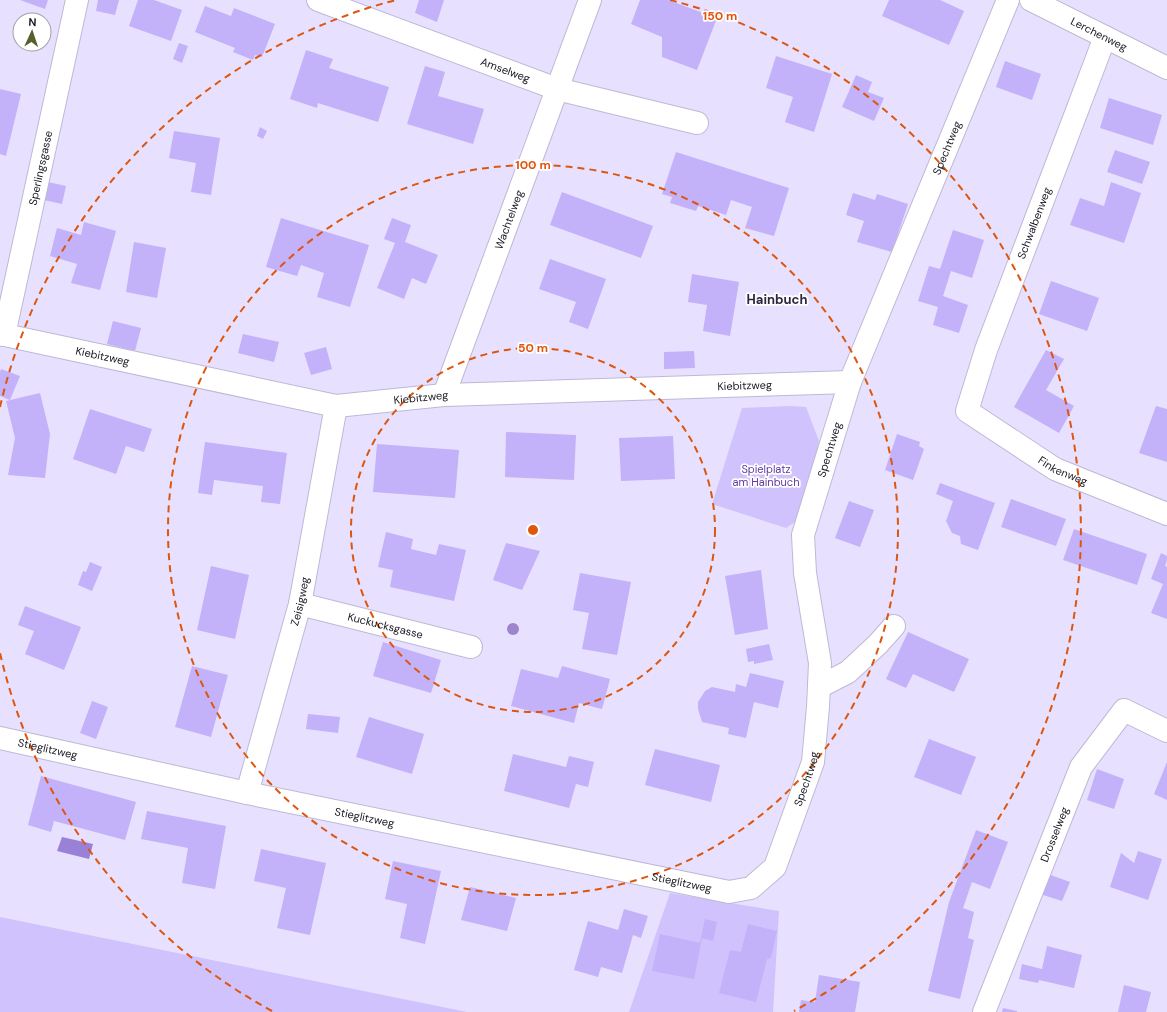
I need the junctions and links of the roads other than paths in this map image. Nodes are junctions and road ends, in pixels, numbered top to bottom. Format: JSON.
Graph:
{"nodes":[{"id":1,"x":77,"y":0,"type":"edge"},
{"id":2,"x":318,"y":0,"type":"edge"},
{"id":3,"x":590,"y":0,"type":"edge"},
{"id":4,"x":1008,"y":0,"type":"edge"},
{"id":5,"x":1031,"y":0,"type":"edge"},
{"id":6,"x":1104,"y":37,"type":"junction"},
{"id":7,"x":1167,"y":68,"type":"edge"},
{"id":8,"x":557,"y":89,"type":"junction"},
{"id":9,"x":697,"y":123,"type":"dead end"},
{"id":10,"x":2,"y":335,"type":"edge"},
{"id":11,"x":850,"y":382,"type":"junction"},
{"id":12,"x":444,"y":395,"type":"junction"},
{"id":13,"x":336,"y":406,"type":"junction"},
{"id":14,"x":967,"y":411,"type":"joint"},
{"id":15,"x":1167,"y":514,"type":"edge"},
{"id":16,"x":300,"y":604,"type":"junction"},
{"id":17,"x":894,"y":626,"type":"dead end"},
{"id":18,"x":471,"y":646,"type":"dead end"},
{"id":19,"x":819,"y":687,"type":"junction"},
{"id":20,"x":1167,"y":731,"type":"edge"},
{"id":21,"x":0,"y":738,"type":"edge"},
{"id":22,"x":247,"y":792,"type":"junction"},
{"id":23,"x":729,"y":892,"type":"joint"},
{"id":24,"x":984,"y":1012,"type":"edge"}],
"edges":[{"from":1,"to":10,"type":"street","name":"Sperlingsgasse"},
{"from":2,"to":8,"type":"street","name":"Amselweg"},
{"from":3,"to":8,"type":"street","name":"Wachtelweg"},
{"from":4,"to":11,"type":"street","name":"Spechtweg"},
{"from":5,"to":6,"type":"street","name":"Lerchenweg"},
{"from":6,"to":7,"type":"street","name":"Lerchenweg"},
{"from":6,"to":14,"type":"street","name":"Schwalbenweg"},
{"from":8,"to":9,"type":"street","name":"Amselweg"},
{"from":8,"to":12,"type":"street","name":"Wachtelweg"},
{"from":10,"to":13,"type":"street","name":"Kiebitzweg"},
{"from":11,"to":12,"type":"street","name":"Kiebitzweg"},
{"from":11,"to":19,"type":"street","name":"Spechtweg"},
{"from":12,"to":13,"type":"street","name":"Kiebitzweg"},
{"from":13,"to":16,"type":"street","name":"Zeisigweg"},
{"from":14,"to":15,"type":"street","name":"Finkenweg"},
{"from":16,"to":18,"type":"street","name":"Kuckucksgasse"},
{"from":16,"to":22,"type":"street","name":"Zeisigweg"},
{"from":17,"to":19,"type":"street"},
{"from":19,"to":23,"type":"street","name":"Spechtweg"},
{"from":20,"to":24,"type":"street","name":"Drosselweg"},
{"from":21,"to":22,"type":"street","name":"Stieglitzweg"},
{"from":22,"to":23,"type":"street","name":"Stieglitzweg"}]}
